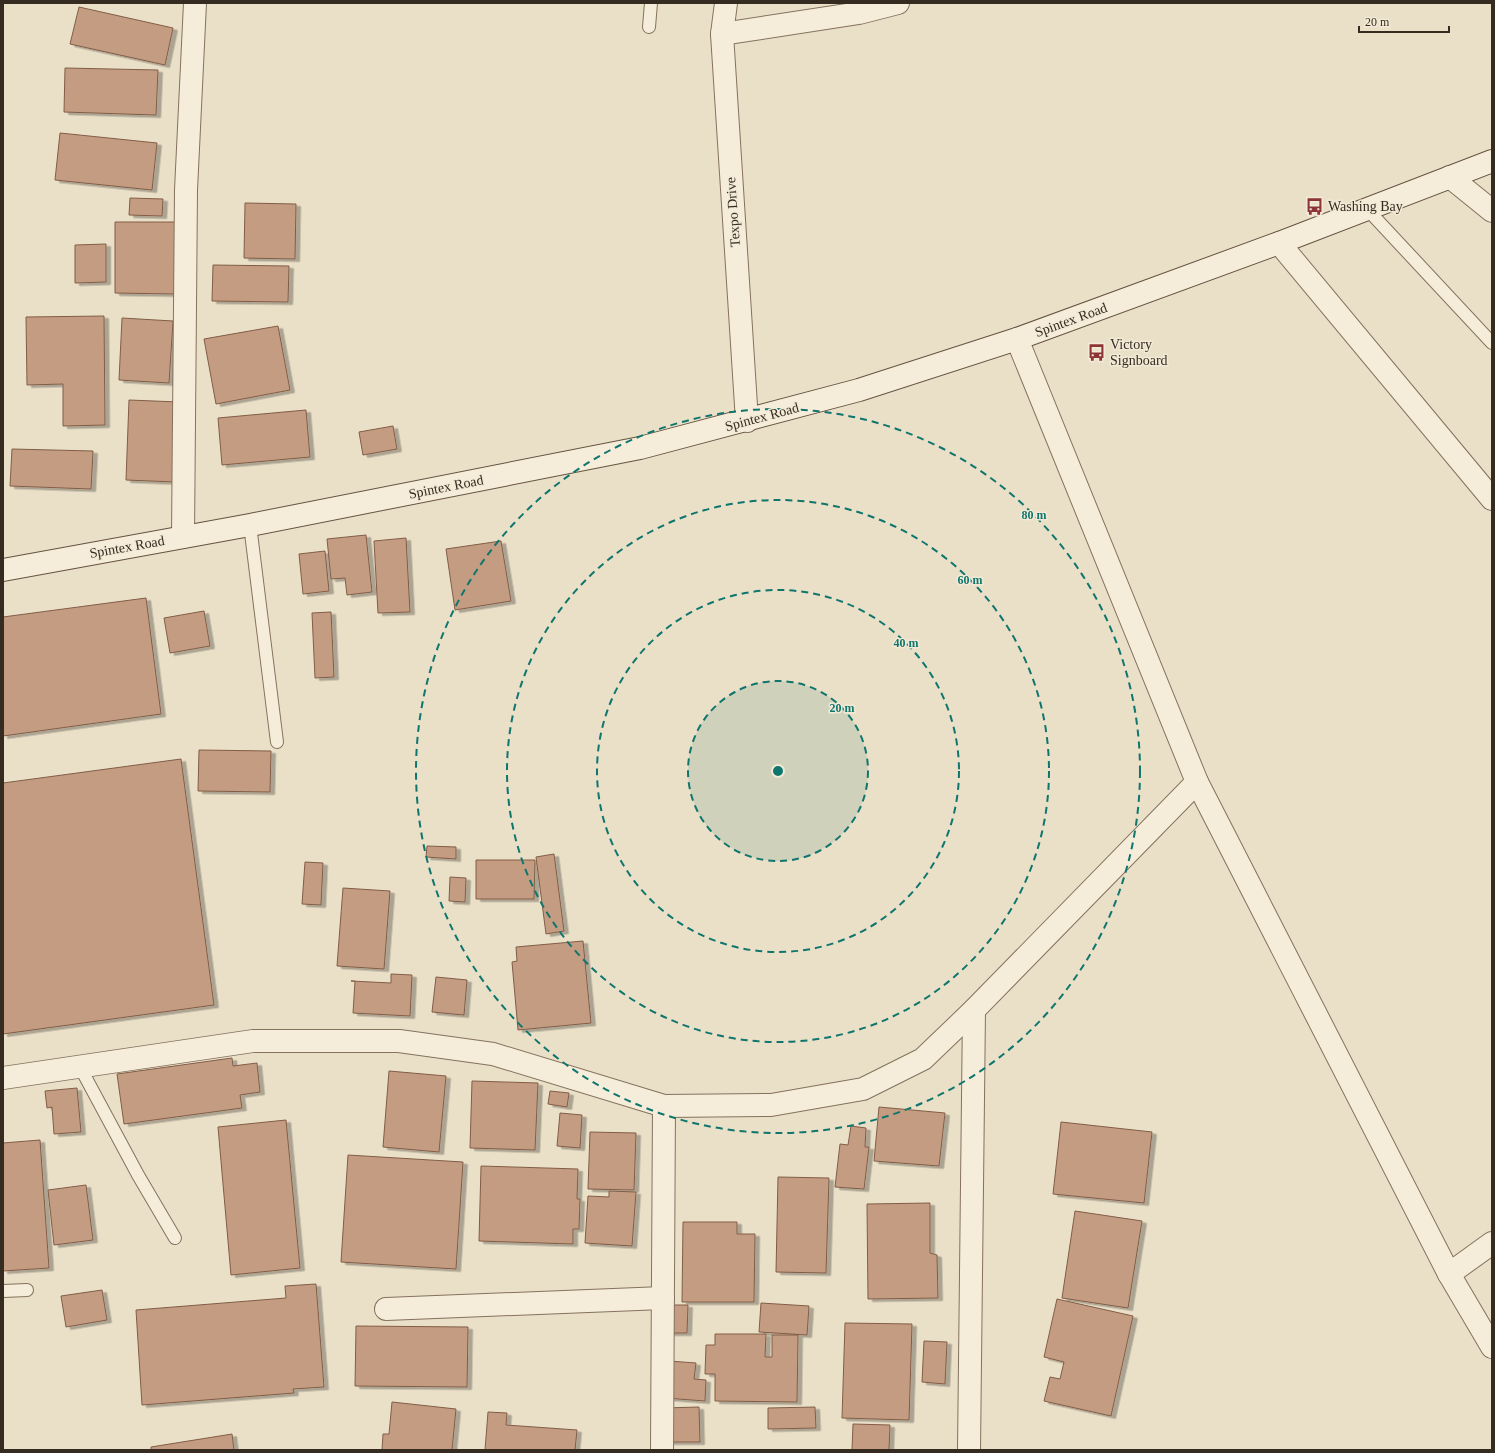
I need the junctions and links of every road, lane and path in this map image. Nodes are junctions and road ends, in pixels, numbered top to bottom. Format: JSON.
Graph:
{"nodes":[{"id":1,"x":195,"y":3,"type":"edge"},
{"id":2,"x":651,"y":3,"type":"edge"},
{"id":3,"x":726,"y":3,"type":"edge"},
{"id":4,"x":898,"y":3,"type":"edge"},
{"id":5,"x":649,"y":27,"type":"dead end"},
{"id":6,"x":722,"y":34,"type":"junction"},
{"id":7,"x":1492,"y":160,"type":"edge"},
{"id":8,"x":1450,"y":177,"type":"junction"},
{"id":9,"x":1368,"y":209,"type":"junction"},
{"id":10,"x":1492,"y":211,"type":"edge"},
{"id":11,"x":1279,"y":243,"type":"junction"},
{"id":12,"x":1017,"y":339,"type":"junction"},
{"id":13,"x":1492,"y":343,"type":"edge"},
{"id":14,"x":747,"y":421,"type":"junction"},
{"id":15,"x":1492,"y":499,"type":"edge"},
{"id":16,"x":250,"y":526,"type":"junction"},
{"id":17,"x":183,"y":537,"type":"junction"},
{"id":18,"x":3,"y":570,"type":"edge"},
{"id":19,"x":277,"y":742,"type":"dead end"},
{"id":20,"x":1197,"y":782,"type":"junction"},
{"id":21,"x":974,"y":1010,"type":"junction"},
{"id":22,"x":80,"y":1066,"type":"junction"},
{"id":23,"x":3,"y":1078,"type":"edge"},
{"id":24,"x":664,"y":1106,"type":"junction"},
{"id":25,"x":175,"y":1238,"type":"dead end"},
{"id":26,"x":1492,"y":1242,"type":"edge"},
{"id":27,"x":1449,"y":1274,"type":"junction"},
{"id":28,"x":27,"y":1290,"type":"dead end"},
{"id":29,"x":3,"y":1291,"type":"edge"},
{"id":30,"x":663,"y":1298,"type":"junction"},
{"id":31,"x":386,"y":1310,"type":"dead end"},
{"id":32,"x":1492,"y":1347,"type":"edge"},
{"id":33,"x":662,"y":1450,"type":"edge"},
{"id":34,"x":969,"y":1450,"type":"edge"}],
"edges":[{"from":1,"to":17,"type":"street"},
{"from":2,"to":5,"type":"lane"},
{"from":3,"to":6,"type":"street","name":"Texpo Drive"},
{"from":4,"to":6,"type":"street"},
{"from":6,"to":14,"type":"street","name":"Texpo Drive"},
{"from":7,"to":8,"type":"street","name":"Spintex Road"},
{"from":8,"to":9,"type":"street","name":"Spintex Road"},
{"from":8,"to":10,"type":"street"},
{"from":9,"to":11,"type":"street","name":"Spintex Road"},
{"from":9,"to":13,"type":"lane"},
{"from":11,"to":12,"type":"street","name":"Spintex Road"},
{"from":11,"to":15,"type":"street"},
{"from":12,"to":14,"type":"street","name":"Spintex Road"},
{"from":12,"to":20,"type":"street"},
{"from":14,"to":16,"type":"street","name":"Spintex Road"},
{"from":16,"to":17,"type":"street","name":"Spintex Road"},
{"from":16,"to":19,"type":"lane"},
{"from":17,"to":18,"type":"street","name":"Spintex Road"},
{"from":20,"to":21,"type":"street"},
{"from":20,"to":27,"type":"street"},
{"from":21,"to":24,"type":"street"},
{"from":21,"to":34,"type":"street"},
{"from":22,"to":23,"type":"street"},
{"from":22,"to":24,"type":"street"},
{"from":22,"to":25,"type":"lane"},
{"from":24,"to":30,"type":"street"},
{"from":26,"to":27,"type":"street"},
{"from":27,"to":32,"type":"street"},
{"from":28,"to":29,"type":"lane"},
{"from":30,"to":31,"type":"street"},
{"from":30,"to":33,"type":"street"}]}
